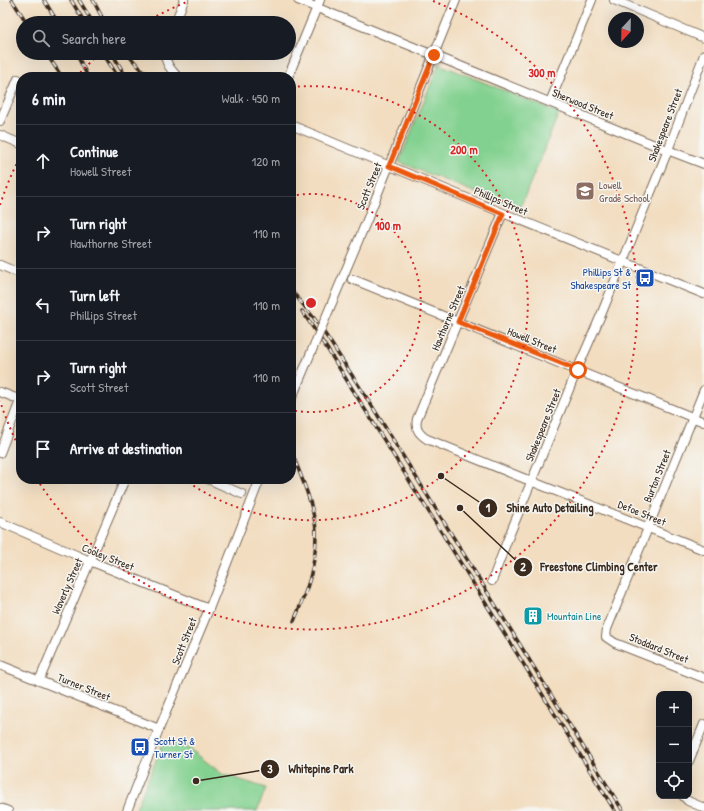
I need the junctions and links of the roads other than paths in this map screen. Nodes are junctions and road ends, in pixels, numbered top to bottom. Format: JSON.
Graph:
{"nodes":[{"id":1,"x":184,"y":0,"type":"edge"},
{"id":2,"x":298,"y":0,"type":"edge"},
{"id":3,"x":456,"y":0,"type":"edge"},
{"id":4,"x":592,"y":0,"type":"edge"},
{"id":5,"x":614,"y":0,"type":"edge"},
{"id":6,"x":318,"y":4,"type":"edge"},
{"id":7,"x":178,"y":16,"type":"edge"},
{"id":8,"x":704,"y":38,"type":"edge"},
{"id":9,"x":434,"y":55,"type":"junction"},
{"id":10,"x":704,"y":55,"type":"edge"},
{"id":11,"x":296,"y":58,"type":"edge"},
{"id":12,"x":166,"y":60,"type":"edge"},
{"id":13,"x":295,"y":60,"type":"edge"},
{"id":14,"x":173,"y":72,"type":"edge"},
{"id":15,"x":290,"y":72,"type":"edge"},
{"id":16,"x":16,"y":84,"type":"edge"},
{"id":17,"x":550,"y":102,"type":"junction"},
{"id":18,"x":0,"y":121,"type":"edge"},
{"id":19,"x":296,"y":127,"type":"edge"},
{"id":20,"x":0,"y":135,"type":"edge"},
{"id":21,"x":16,"y":142,"type":"edge"},
{"id":22,"x":668,"y":150,"type":"junction"},
{"id":23,"x":704,"y":164,"type":"edge"},
{"id":24,"x":389,"y":166,"type":"junction"},
{"id":25,"x":503,"y":214,"type":"junction"},
{"id":26,"x":623,"y":261,"type":"junction"},
{"id":27,"x":0,"y":265,"type":"edge"},
{"id":28,"x":16,"y":272,"type":"edge"},
{"id":29,"x":352,"y":279,"type":"dead end"},
{"id":30,"x":704,"y":294,"type":"edge"},
{"id":31,"x":458,"y":322,"type":"junction"},
{"id":32,"x":578,"y":370,"type":"junction"},
{"id":33,"x":296,"y":388,"type":"edge"},
{"id":34,"x":704,"y":390,"type":"edge"},
{"id":35,"x":0,"y":392,"type":"edge"},
{"id":36,"x":16,"y":398,"type":"edge"},
{"id":37,"x":16,"y":413,"type":"edge"},
{"id":38,"x":693,"y":417,"type":"junction"},
{"id":39,"x":704,"y":422,"type":"edge"},
{"id":40,"x":418,"y":430,"type":"joint"},
{"id":41,"x":0,"y":453,"type":"edge"},
{"id":42,"x":532,"y":481,"type":"junction"},
{"id":43,"x":123,"y":484,"type":"edge"},
{"id":44,"x":219,"y":484,"type":"edge"},
{"id":45,"x":258,"y":484,"type":"edge"},
{"id":46,"x":242,"y":494,"type":"dead end"},
{"id":47,"x":0,"y":522,"type":"edge"},
{"id":48,"x":648,"y":527,"type":"junction"},
{"id":49,"x":704,"y":550,"type":"edge"},
{"id":50,"x":90,"y":561,"type":"junction"},
{"id":51,"x":492,"y":581,"type":"dead end"},
{"id":52,"x":209,"y":610,"type":"junction"},
{"id":53,"x":606,"y":637,"type":"joint"},
{"id":54,"x":0,"y":665,"type":"edge"},
{"id":55,"x":704,"y":678,"type":"edge"},
{"id":56,"x":39,"y":680,"type":"junction"},
{"id":57,"x":704,"y":724,"type":"edge"},
{"id":58,"x":160,"y":730,"type":"junction"},
{"id":59,"x":692,"y":754,"type":"edge"},
{"id":60,"x":686,"y":799,"type":"edge"},
{"id":61,"x":0,"y":808,"type":"edge"},
{"id":62,"x":704,"y":808,"type":"edge"},
{"id":63,"x":8,"y":811,"type":"edge"},
{"id":64,"x":127,"y":811,"type":"edge"}],
"edges":[{"from":1,"to":7,"type":"street"},
{"from":2,"to":6,"type":"street","name":"Sherwood Street"},
{"from":3,"to":9,"type":"street","name":"Scott Street"},
{"from":4,"to":17,"type":"street"},
{"from":5,"to":8,"type":"street"},
{"from":6,"to":9,"type":"street","name":"Sherwood Street"},
{"from":6,"to":11,"type":"street"},
{"from":9,"to":17,"type":"street","name":"Sherwood Street"},
{"from":9,"to":24,"type":"street","name":"Scott Street"},
{"from":10,"to":22,"type":"street","name":"Shakespeare Street"},
{"from":12,"to":14,"type":"street"},
{"from":13,"to":15,"type":"street"},
{"from":16,"to":18,"type":"street"},
{"from":17,"to":22,"type":"street","name":"Sherwood Street"},
{"from":19,"to":24,"type":"street","name":"Phillips Street"},
{"from":20,"to":21,"type":"street"},
{"from":22,"to":23,"type":"street","name":"Sherwood Street"},
{"from":22,"to":26,"type":"street","name":"Shakespeare Street"},
{"from":24,"to":25,"type":"street","name":"Phillips Street"},
{"from":24,"to":33,"type":"street","name":"Scott Street","bridge":true},
{"from":25,"to":26,"type":"street","name":"Phillips Street"},
{"from":25,"to":31,"type":"street","name":"Hawthorne Street"},
{"from":26,"to":30,"type":"street","name":"Phillips Street"},
{"from":26,"to":32,"type":"street","name":"Shakespeare Street"},
{"from":27,"to":28,"type":"street"},
{"from":29,"to":31,"type":"street","name":"Howell Street"},
{"from":31,"to":32,"type":"street","name":"Howell Street"},
{"from":31,"to":40,"type":"street","name":"Hawthorne Street"},
{"from":32,"to":38,"type":"street","name":"Howell Street"},
{"from":32,"to":42,"type":"street","name":"Shakespeare Street"},
{"from":34,"to":38,"type":"street","name":"Burton Street"},
{"from":35,"to":36,"type":"street"},
{"from":37,"to":41,"type":"street"},
{"from":38,"to":39,"type":"street","name":"Howell Street"},
{"from":38,"to":48,"type":"street","name":"Burton Street"},
{"from":40,"to":42,"type":"street","name":"Defoe Street"},
{"from":42,"to":48,"type":"street","name":"Defoe Street"},
{"from":42,"to":51,"type":"street","name":"Shakespeare Street"},
{"from":43,"to":50,"type":"street","name":"Waverly Street"},
{"from":44,"to":46,"type":"street"},
{"from":45,"to":52,"type":"street","name":"Scott Street"},
{"from":47,"to":50,"type":"street","name":"Cooley Street"},
{"from":48,"to":49,"type":"street","name":"Defoe Street"},
{"from":48,"to":53,"type":"street","name":"Burton Street"},
{"from":50,"to":52,"type":"street","name":"Cooley Street"},
{"from":50,"to":56,"type":"street","name":"Waverly Street"},
{"from":52,"to":58,"type":"street","name":"Scott Street"},
{"from":53,"to":55,"type":"street","name":"Stoddard Street"},
{"from":54,"to":56,"type":"street","name":"Turner Street"},
{"from":56,"to":58,"type":"street","name":"Turner Street"},
{"from":57,"to":59,"type":"street"},
{"from":58,"to":64,"type":"street","name":"Scott Street"},
{"from":60,"to":62,"type":"street"},
{"from":61,"to":63,"type":"street"}]}
